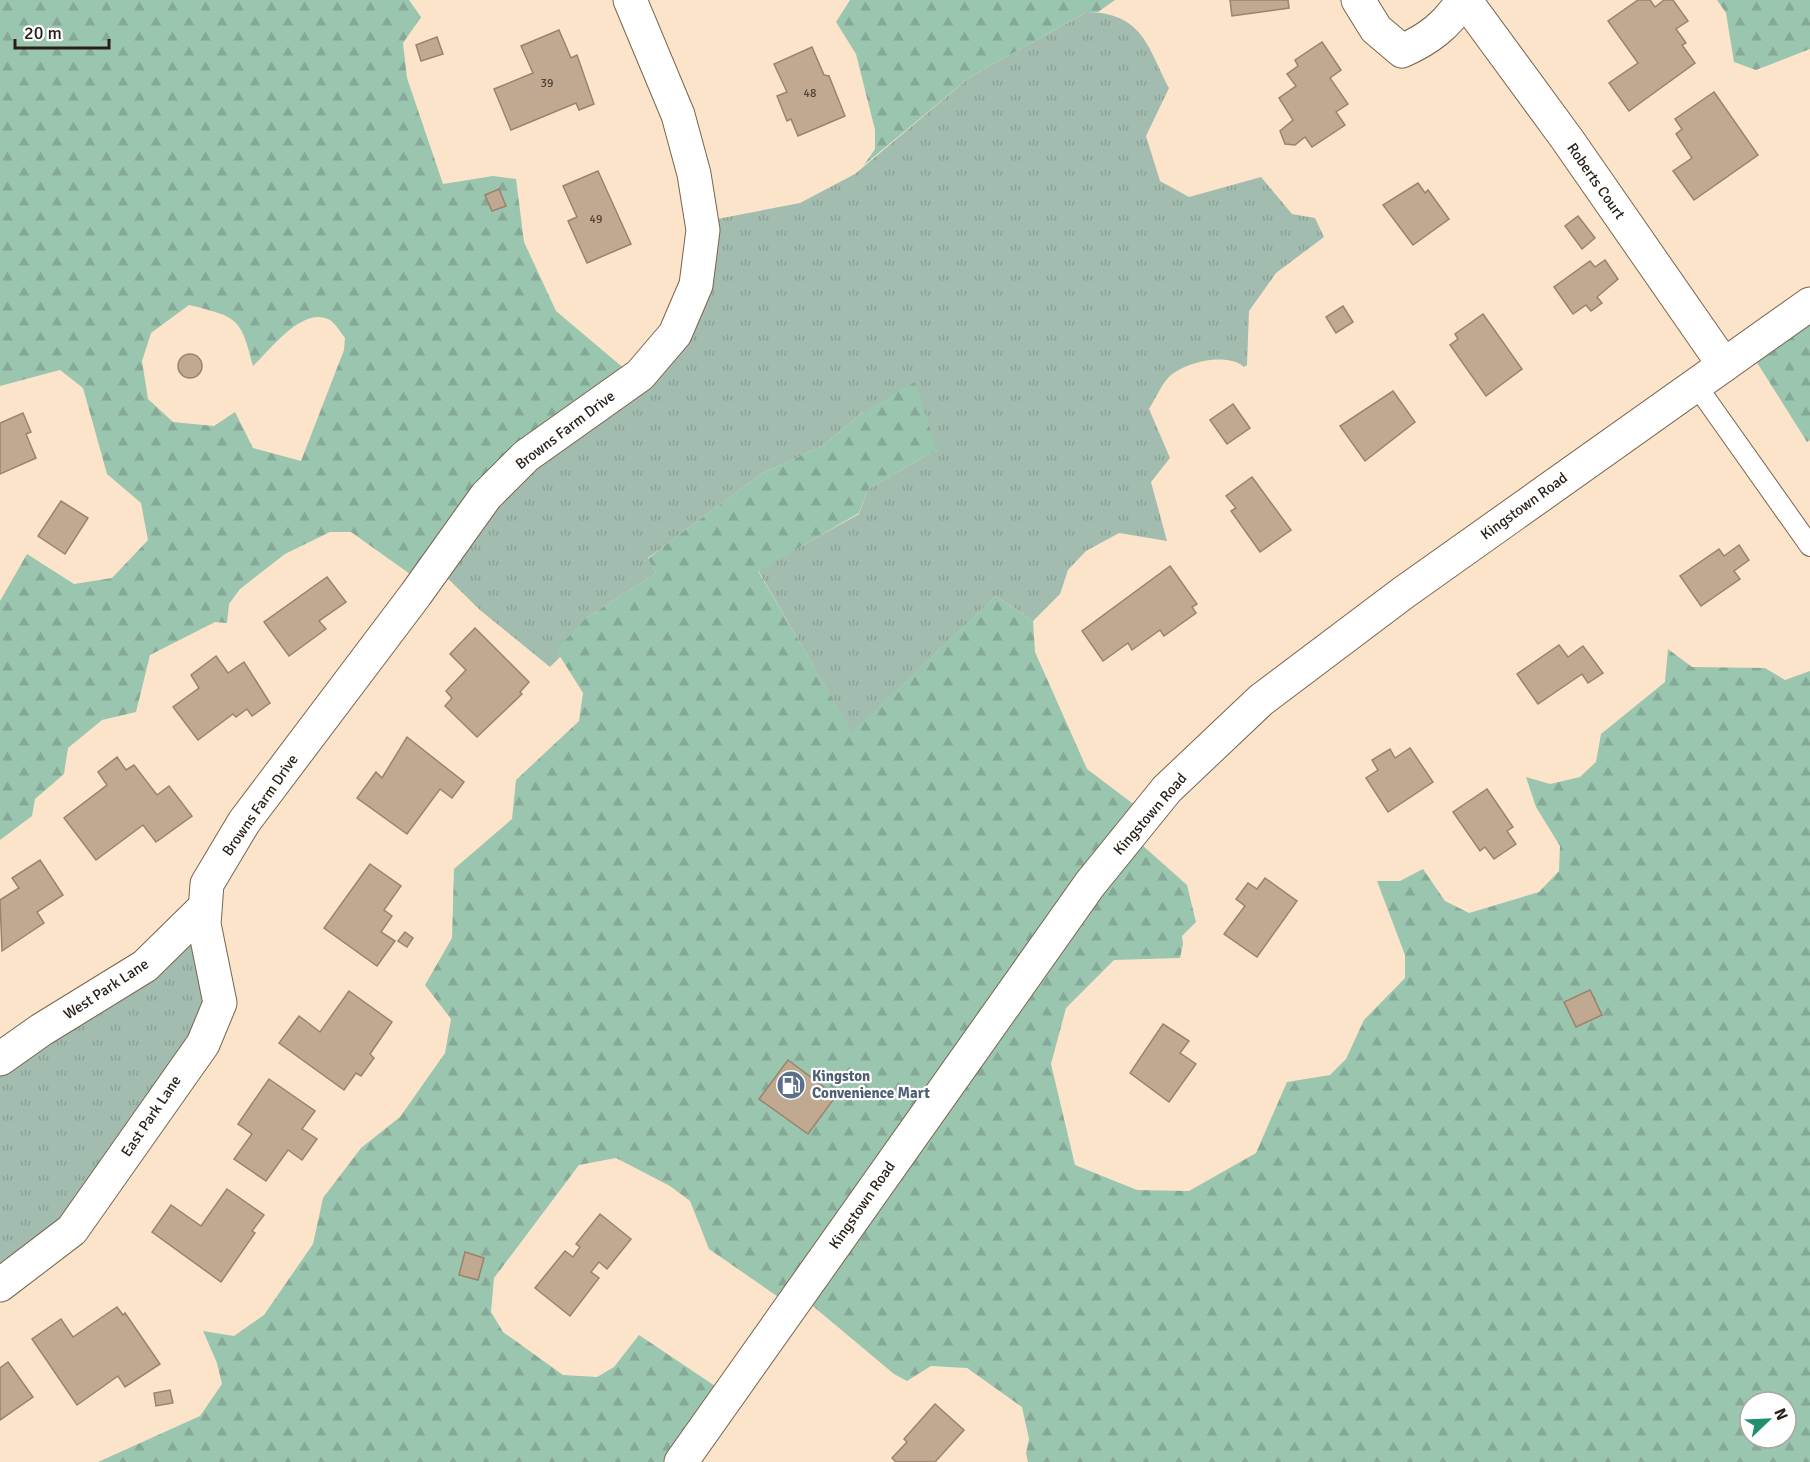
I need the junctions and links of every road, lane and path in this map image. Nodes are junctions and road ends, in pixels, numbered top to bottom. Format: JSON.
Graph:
{"nodes":[{"id":1,"x":630,"y":0,"type":"edge"},
{"id":2,"x":1358,"y":0,"type":"edge"},
{"id":3,"x":1464,"y":0,"type":"edge"},
{"id":4,"x":1810,"y":304,"type":"edge"},
{"id":5,"x":1724,"y":365,"type":"junction"},
{"id":6,"x":1696,"y":385,"type":"junction"},
{"id":7,"x":1810,"y":546,"type":"edge"},
{"id":8,"x":204,"y":908,"type":"junction"},
{"id":9,"x":0,"y":1059,"type":"edge"},
{"id":10,"x":0,"y":1285,"type":"edge"},
{"id":11,"x":681,"y":1462,"type":"edge"}],
"edges":[{"from":1,"to":8,"type":"street","name":"Browns Farm Drive"},
{"from":2,"to":3,"type":"street","name":"Roberts Court"},
{"from":3,"to":5,"type":"street","name":"Roberts Court"},
{"from":4,"to":5,"type":"street","name":"Kingstown Road"},
{"from":5,"to":6,"type":"street","name":"Kingstown Road"},
{"from":6,"to":7,"type":"lane"},
{"from":6,"to":11,"type":"street","name":"Kingstown Road"},
{"from":8,"to":9,"type":"street","name":"West Park Lane"},
{"from":8,"to":10,"type":"street","name":"East Park Lane"}]}
